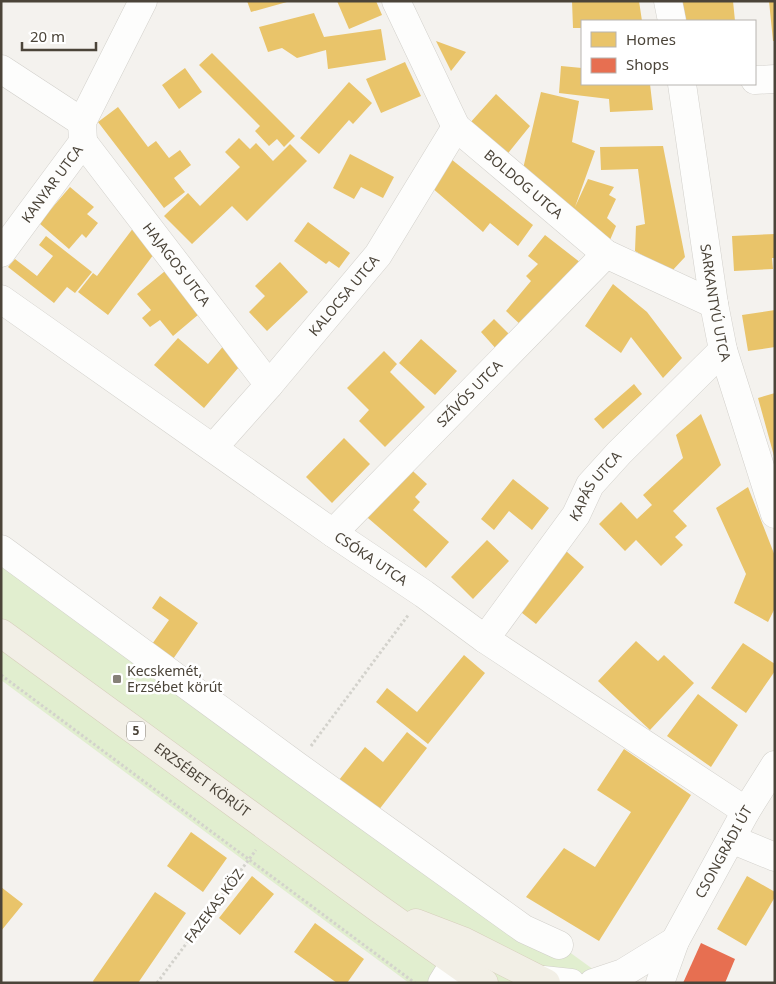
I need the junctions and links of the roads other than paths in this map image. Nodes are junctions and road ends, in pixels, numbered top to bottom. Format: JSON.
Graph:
{"nodes":[{"id":1,"x":143,"y":1,"type":"edge"},
{"id":2,"x":396,"y":1,"type":"edge"},
{"id":3,"x":668,"y":1,"type":"edge"},
{"id":4,"x":672,"y":20,"type":"edge"},
{"id":5,"x":1,"y":69,"type":"edge"},
{"id":6,"x":775,"y":79,"type":"edge"},
{"id":7,"x":756,"y":80,"type":"edge"},
{"id":8,"x":682,"y":85,"type":"edge"},
{"id":9,"x":456,"y":127,"type":"junction"},
{"id":10,"x":83,"y":132,"type":"junction"},
{"id":11,"x":1,"y":253,"type":"edge"},
{"id":12,"x":606,"y":254,"type":"junction"},
{"id":13,"x":1,"y":299,"type":"edge"},
{"id":14,"x":714,"y":304,"type":"junction"},
{"id":15,"x":723,"y":350,"type":"junction"},
{"id":16,"x":270,"y":385,"type":"junction"},
{"id":17,"x":213,"y":448,"type":"junction"},
{"id":18,"x":775,"y":514,"type":"edge"},
{"id":19,"x":333,"y":533,"type":"junction"},
{"id":20,"x":1,"y":549,"type":"edge"},
{"id":21,"x":1,"y":633,"type":"edge"},
{"id":22,"x":485,"y":639,"type":"junction"},
{"id":23,"x":775,"y":765,"type":"edge"},
{"id":24,"x":746,"y":811,"type":"junction"},
{"id":25,"x":731,"y":839,"type":"junction"},
{"id":26,"x":775,"y":856,"type":"edge"},
{"id":27,"x":378,"y":908,"type":"junction"},
{"id":28,"x":675,"y":940,"type":"junction"},
{"id":29,"x":559,"y":945,"type":"dead end"},
{"id":30,"x":448,"y":972,"type":"edge"},
{"id":31,"x":544,"y":982,"type":"edge"},
{"id":32,"x":484,"y":983,"type":"edge"},
{"id":33,"x":571,"y":983,"type":"edge"},
{"id":34,"x":593,"y":983,"type":"edge"},
{"id":35,"x":640,"y":983,"type":"edge"},
{"id":36,"x":660,"y":983,"type":"edge"}],
"edges":[{"from":1,"to":10,"type":"street","name":"KANYAR UTCA"},
{"from":2,"to":9,"type":"street","name":"BOLDOG UTCA"},
{"from":3,"to":4,"type":"street"},
{"from":5,"to":10,"type":"street","name":"HAJAGOS UTCA"},
{"from":6,"to":7,"type":"street"},
{"from":8,"to":14,"type":"street","name":"SARKANTYÚ UTCA"},
{"from":9,"to":12,"type":"street","name":"BOLDOG UTCA"},
{"from":9,"to":16,"type":"street","name":"KALOCSA UTCA"},
{"from":10,"to":11,"type":"street","name":"KANYAR UTCA"},
{"from":10,"to":16,"type":"street","name":"HAJAGOS UTCA"},
{"from":12,"to":14,"type":"street","name":"BOLDOG UTCA"},
{"from":12,"to":19,"type":"street","name":"SZÍVÓS UTCA"},
{"from":13,"to":17,"type":"street","name":"CSÓKA UTCA"},
{"from":14,"to":15,"type":"street","name":"SARKANTYÚ UTCA"},
{"from":15,"to":18,"type":"street","name":"SARKANTYÚ UTCA"},
{"from":15,"to":22,"type":"street","name":"KAPÁS UTCA"},
{"from":16,"to":17,"type":"street","name":"KALOCSA UTCA"},
{"from":17,"to":19,"type":"street","name":"CSÓKA UTCA"},
{"from":19,"to":22,"type":"street","name":"CSÓKA UTCA"},
{"from":20,"to":29,"type":"street"},
{"from":21,"to":27,"type":"main road","name":"ERZSÉBET KÖRÚT","number":"5"},
{"from":22,"to":24,"type":"street","name":"CSÓKA UTCA"},
{"from":23,"to":24,"type":"street","name":"CSONGRÁDI ÚT"},
{"from":24,"to":25,"type":"street","name":"CSONGRÁDI ÚT"},
{"from":25,"to":26,"type":"street"},
{"from":25,"to":28,"type":"street","name":"CSONGRÁDI ÚT"},
{"from":27,"to":30,"type":"main road","name":"ERZSÉBET KÖRÚT","number":"5"},
{"from":27,"to":31,"type":"main road","name":"ERZSÉBET KÖRÚT","number":"5"},
{"from":28,"to":34,"type":"street","name":"CSONGRÁDI ÚT"},
{"from":28,"to":35,"type":"street","name":"CSONGRÁDI ÚT"},
{"from":28,"to":36,"type":"street","name":"CSONGRÁDI ÚT"},
{"from":30,"to":32,"type":"main road","name":"ERZSÉBET KÖRÚT","number":"5"},
{"from":31,"to":33,"type":"street"}]}
